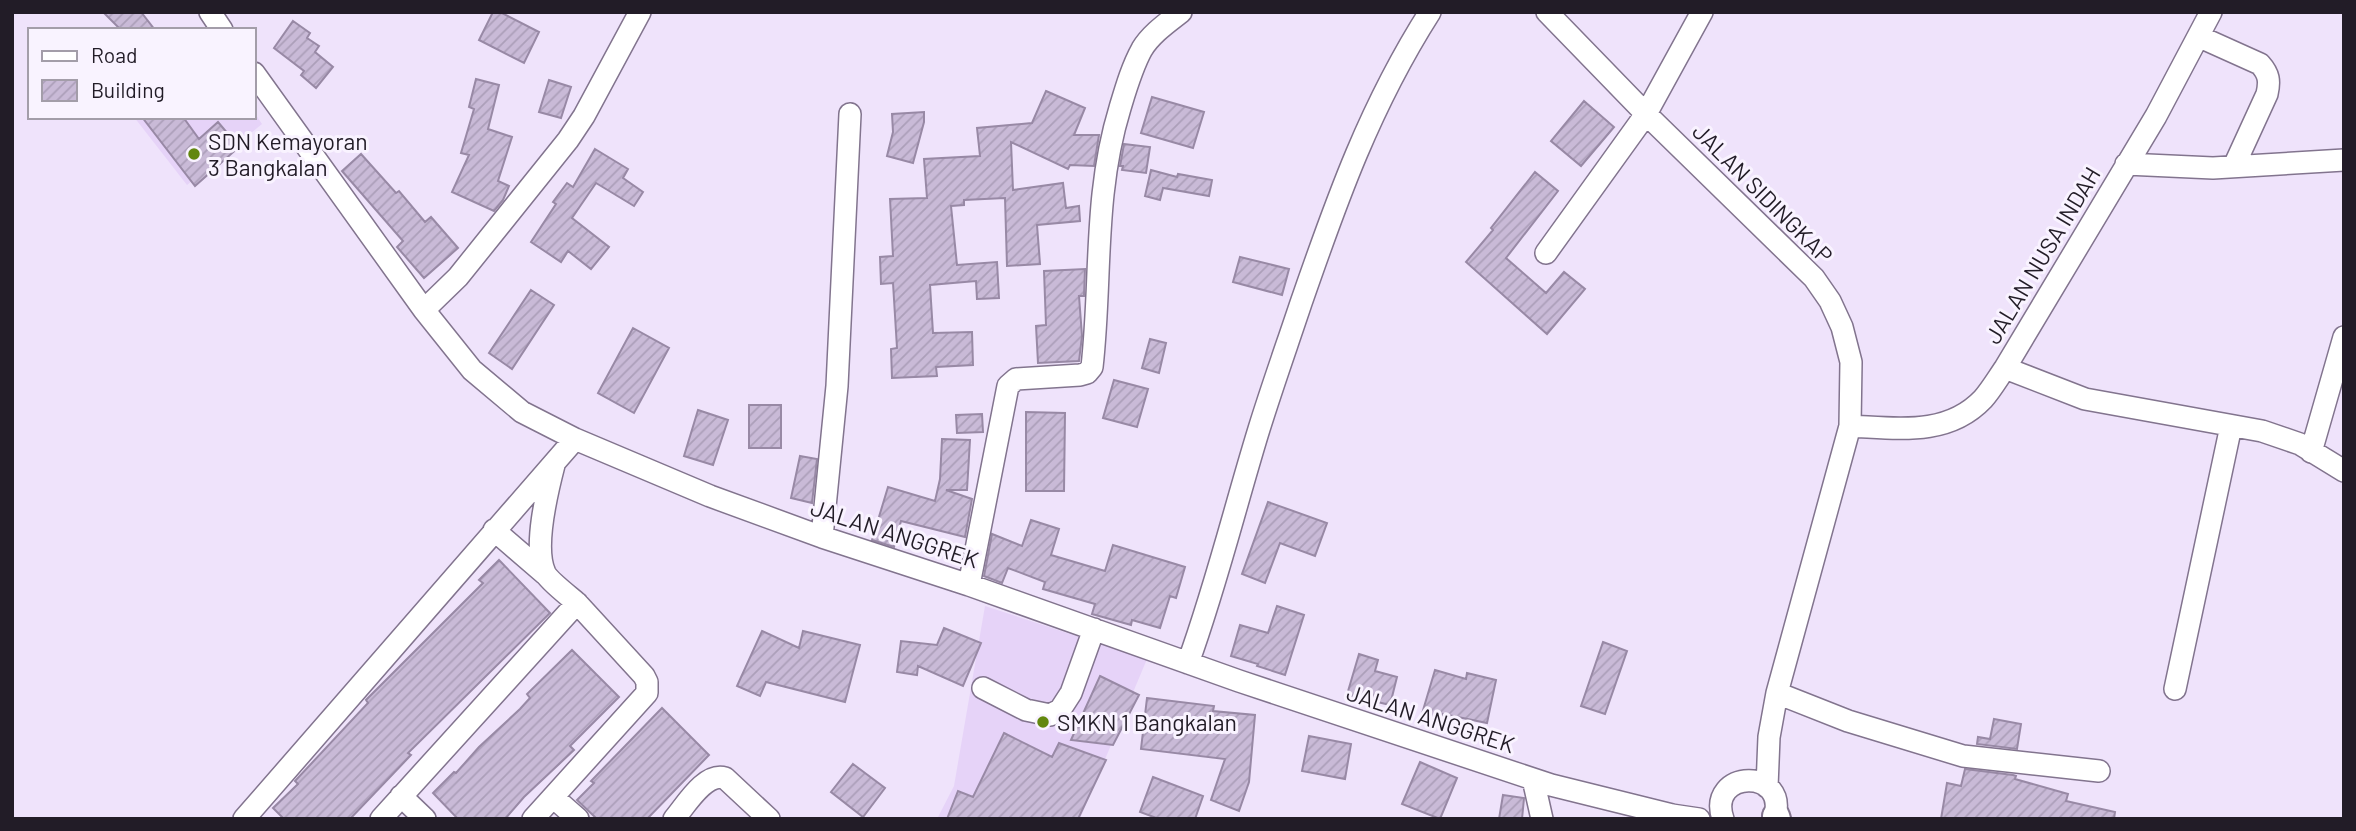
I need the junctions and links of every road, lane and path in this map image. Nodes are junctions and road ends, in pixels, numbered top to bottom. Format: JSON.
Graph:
{"nodes":[{"id":1,"x":210,"y":12,"type":"edge"},
{"id":2,"x":640,"y":12,"type":"edge"},
{"id":3,"x":1181,"y":12,"type":"edge"},
{"id":4,"x":1430,"y":12,"type":"edge"},
{"id":5,"x":1547,"y":12,"type":"edge"},
{"id":6,"x":1702,"y":12,"type":"edge"},
{"id":7,"x":2211,"y":12,"type":"edge"},
{"id":8,"x":221,"y":28,"type":"edge"},
{"id":9,"x":2200,"y":37,"type":"junction"},
{"id":10,"x":256,"y":77,"type":"edge"},
{"id":11,"x":850,"y":114,"type":"dead end"},
{"id":12,"x":1646,"y":114,"type":"junction"},
{"id":13,"x":2344,"y":160,"type":"edge"},
{"id":14,"x":2126,"y":164,"type":"junction"},
{"id":15,"x":2234,"y":166,"type":"junction"},
{"id":16,"x":1546,"y":253,"type":"dead end"},
{"id":17,"x":424,"y":310,"type":"junction"},
{"id":18,"x":2344,"y":337,"type":"edge"},
{"id":19,"x":2005,"y":368,"type":"junction"},
{"id":20,"x":1850,"y":426,"type":"junction"},
{"id":21,"x":2231,"y":426,"type":"junction"},
{"id":22,"x":575,"y":439,"type":"junction"},
{"id":23,"x":2311,"y":452,"type":"junction"},
{"id":24,"x":555,"y":459,"type":"junction"},
{"id":25,"x":2344,"y":471,"type":"edge"},
{"id":26,"x":494,"y":530,"type":"junction"},
{"id":27,"x":822,"y":537,"type":"junction"},
{"id":28,"x":545,"y":574,"type":"junction"},
{"id":29,"x":969,"y":584,"type":"junction"},
{"id":30,"x":577,"y":603,"type":"junction"},
{"id":31,"x":1094,"y":629,"type":"junction"},
{"id":32,"x":1188,"y":663,"type":"junction"},
{"id":33,"x":983,"y":688,"type":"dead end"},
{"id":34,"x":2175,"y":689,"type":"dead end"},
{"id":35,"x":1777,"y":693,"type":"junction"},
{"id":36,"x":1769,"y":737,"type":"junction"},
{"id":37,"x":2099,"y":771,"type":"dead end"},
{"id":38,"x":1532,"y":779,"type":"junction"},
{"id":39,"x":1745,"y":780,"type":"junction"},
{"id":40,"x":1767,"y":787,"type":"junction"},
{"id":41,"x":401,"y":796,"type":"junction"},
{"id":42,"x":553,"y":796,"type":"junction"},
{"id":43,"x":1722,"y":809,"type":"edge"},
{"id":44,"x":1672,"y":815,"type":"junction"},
{"id":45,"x":1776,"y":818,"type":"edge"},
{"id":46,"x":244,"y":819,"type":"edge"},
{"id":47,"x":381,"y":819,"type":"edge"},
{"id":48,"x":425,"y":819,"type":"edge"},
{"id":49,"x":533,"y":819,"type":"edge"},
{"id":50,"x":578,"y":819,"type":"edge"},
{"id":51,"x":674,"y":819,"type":"edge"},
{"id":52,"x":769,"y":819,"type":"edge"},
{"id":53,"x":1542,"y":819,"type":"edge"},
{"id":54,"x":1699,"y":819,"type":"edge"}],
"edges":[{"from":1,"to":8,"type":"street"},
{"from":2,"to":17,"type":"street"},
{"from":3,"to":29,"type":"street"},
{"from":4,"to":32,"type":"street"},
{"from":5,"to":12,"type":"street","name":"JALAN SIDINGKAP"},
{"from":6,"to":12,"type":"street"},
{"from":7,"to":9,"type":"street","name":"JALAN NUSA INDAH"},
{"from":9,"to":14,"type":"street","name":"JALAN NUSA INDAH"},
{"from":9,"to":15,"type":"street"},
{"from":10,"to":17,"type":"street","name":"JALAN ANGGREK"},
{"from":11,"to":27,"type":"street"},
{"from":12,"to":16,"type":"street"},
{"from":12,"to":20,"type":"street","name":"JALAN SIDINGKAP"},
{"from":13,"to":15,"type":"street"},
{"from":14,"to":15,"type":"street"},
{"from":14,"to":19,"type":"street","name":"JALAN NUSA INDAH"},
{"from":17,"to":22,"type":"street","name":"JALAN ANGGREK"},
{"from":18,"to":23,"type":"street"},
{"from":19,"to":20,"type":"street","name":"JALAN NUSA INDAH"},
{"from":19,"to":21,"type":"street"},
{"from":20,"to":35,"type":"street","name":"JALAN SIDINGKAP"},
{"from":21,"to":23,"type":"street"},
{"from":21,"to":34,"type":"street"},
{"from":22,"to":24,"type":"street"},
{"from":22,"to":27,"type":"street","name":"JALAN ANGGREK"},
{"from":23,"to":25,"type":"street"},
{"from":24,"to":26,"type":"street"},
{"from":24,"to":28,"type":"street"},
{"from":26,"to":28,"type":"street"},
{"from":26,"to":46,"type":"street"},
{"from":27,"to":29,"type":"street","name":"JALAN ANGGREK"},
{"from":28,"to":30,"type":"street"},
{"from":29,"to":31,"type":"street","name":"JALAN ANGGREK"},
{"from":30,"to":41,"type":"street"},
{"from":30,"to":42,"type":"street"},
{"from":31,"to":32,"type":"street","name":"JALAN ANGGREK"},
{"from":31,"to":33,"type":"street"},
{"from":32,"to":38,"type":"street","name":"JALAN ANGGREK"},
{"from":35,"to":36,"type":"street","name":"JALAN SIDINGKAP"},
{"from":35,"to":37,"type":"street"},
{"from":36,"to":39,"type":"street","name":"JALAN SIDINGKAP"},
{"from":36,"to":40,"type":"street","name":"JALAN SIDINGKAP"},
{"from":38,"to":44,"type":"street","name":"JALAN ANGGREK"},
{"from":38,"to":53,"type":"street"},
{"from":39,"to":40,"type":"street"},
{"from":39,"to":43,"type":"street","name":"JALAN SIDINGKAP"},
{"from":40,"to":45,"type":"street","name":"JALAN SIDINGKAP"},
{"from":41,"to":47,"type":"street"},
{"from":41,"to":48,"type":"street"},
{"from":42,"to":49,"type":"street"},
{"from":42,"to":50,"type":"street"},
{"from":43,"to":44,"type":"street"},
{"from":44,"to":54,"type":"street","name":"JALAN ANGGREK"},
{"from":51,"to":52,"type":"street"}]}
